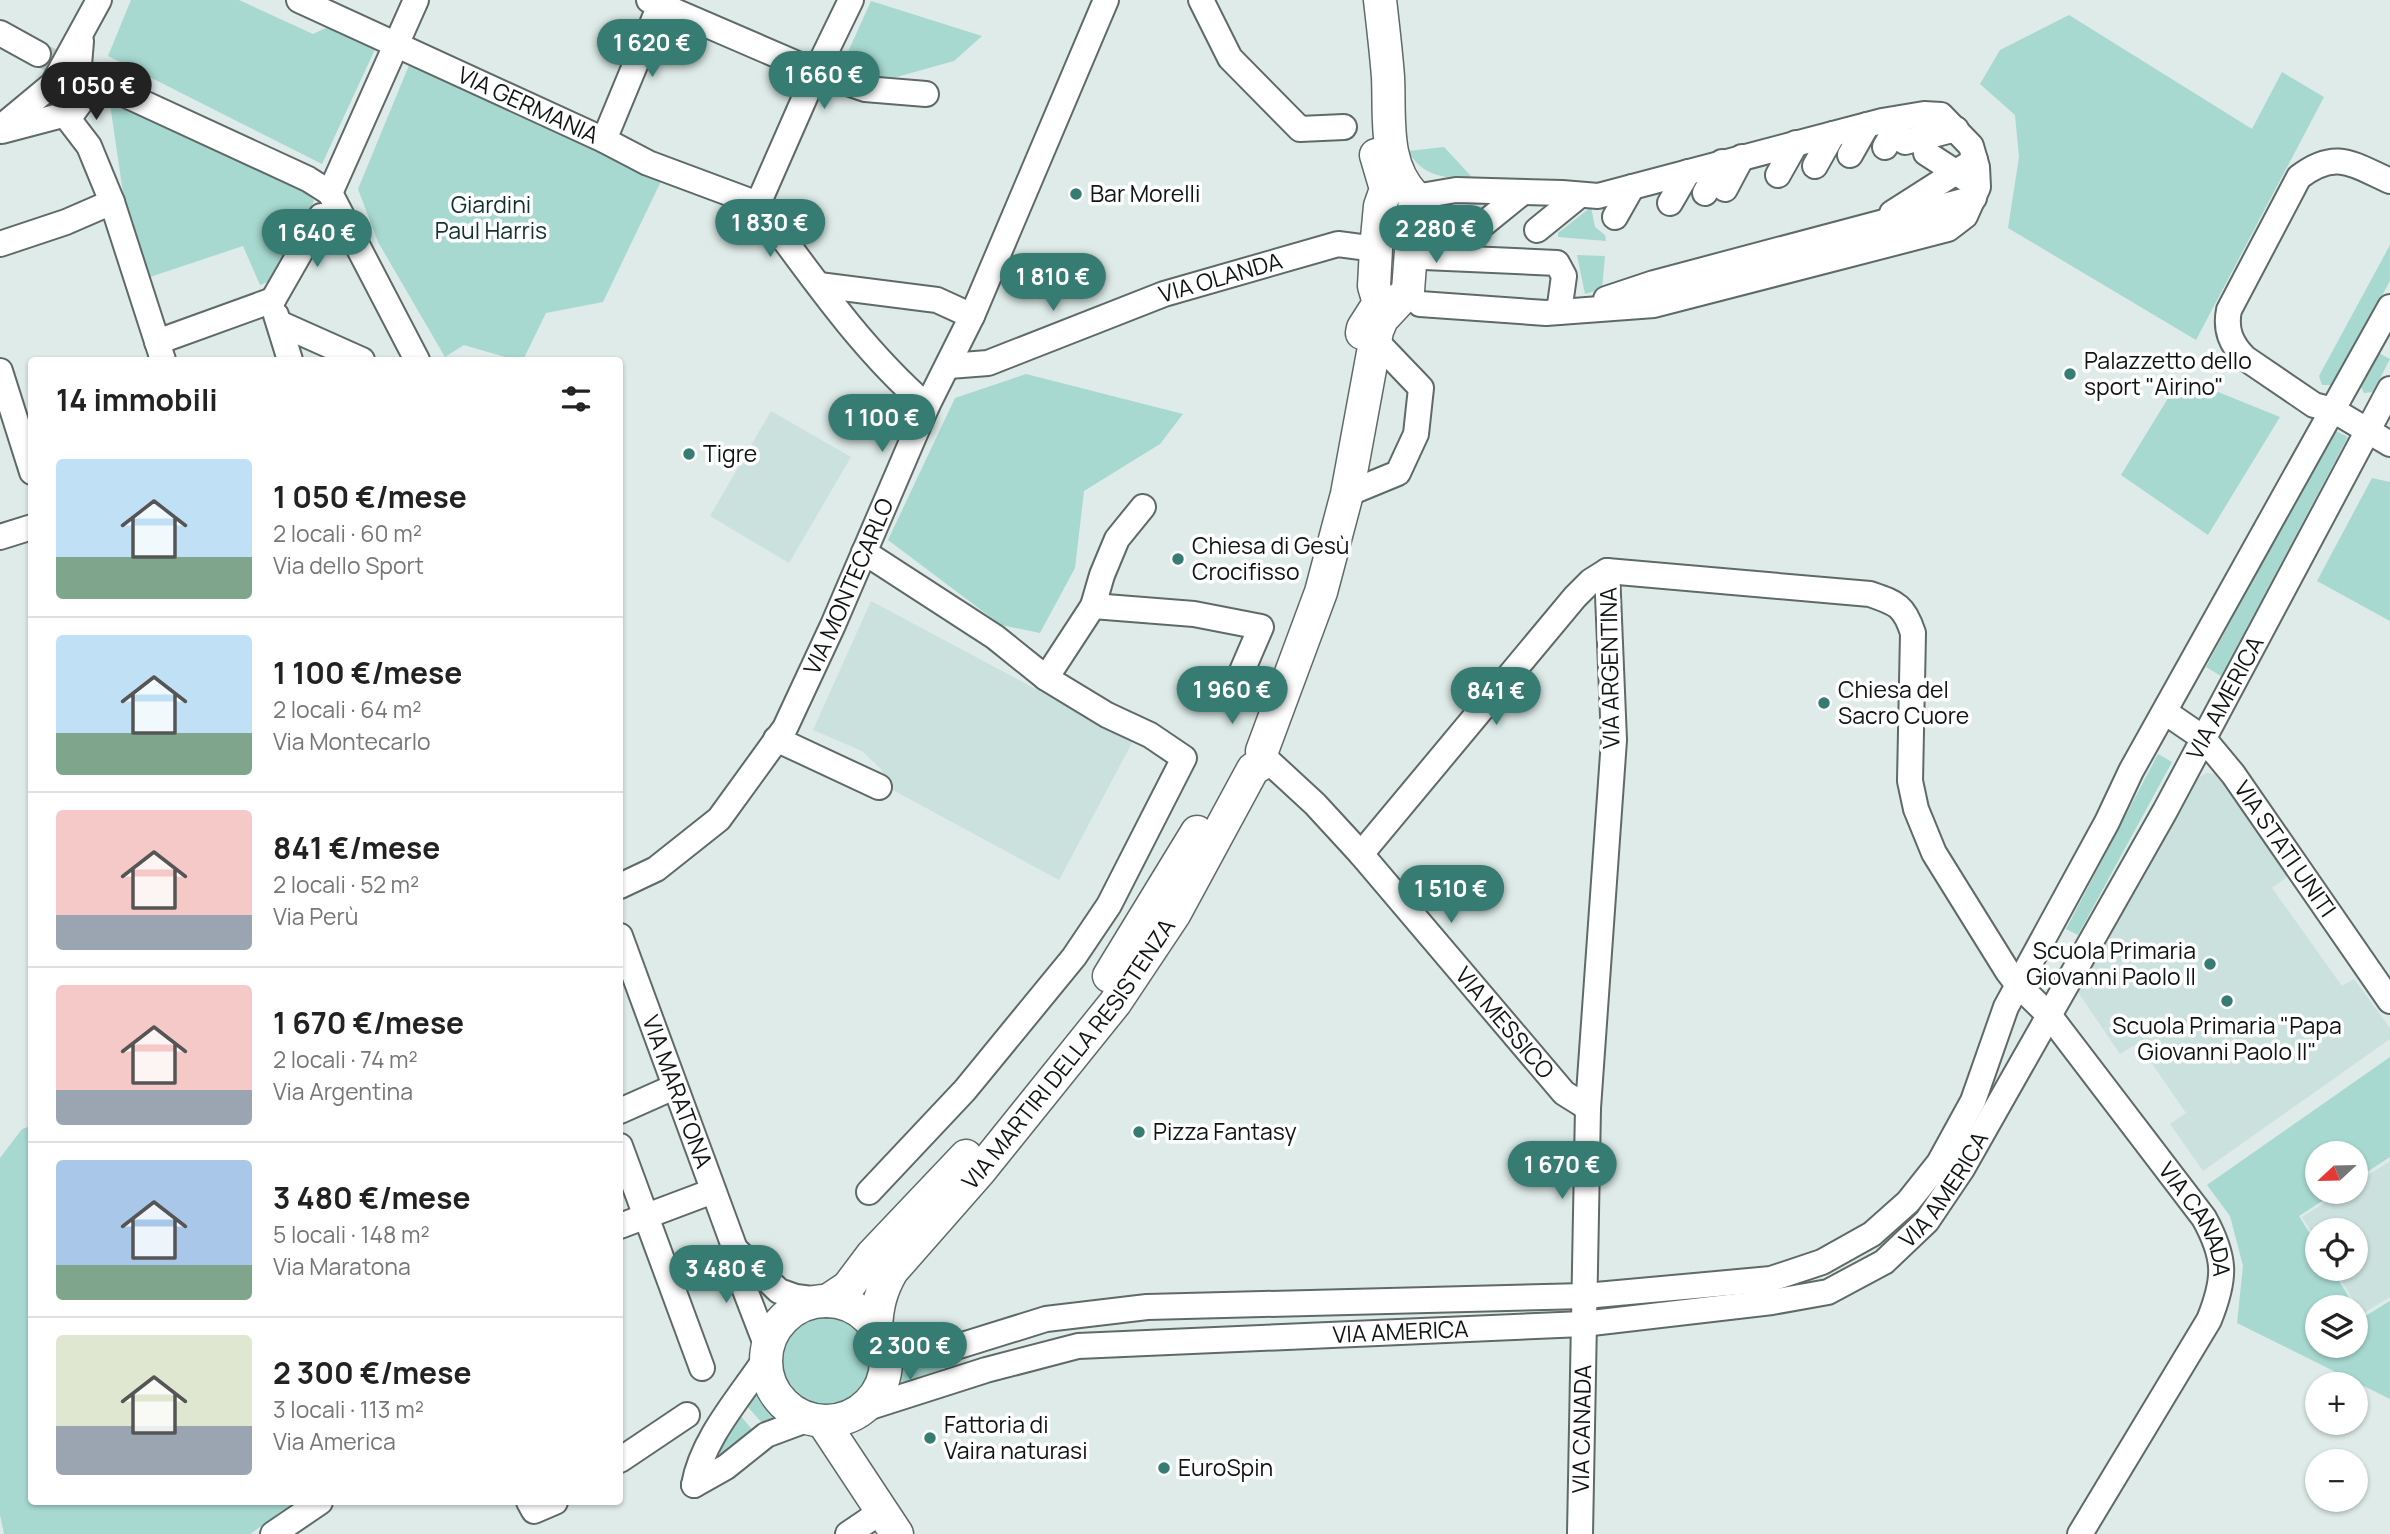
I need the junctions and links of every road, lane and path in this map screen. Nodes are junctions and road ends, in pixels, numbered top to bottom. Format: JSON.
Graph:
{"nodes":[{"id":1,"x":99,"y":0,"type":"edge"},
{"id":2,"x":299,"y":0,"type":"edge"},
{"id":3,"x":416,"y":0,"type":"edge"},
{"id":4,"x":1106,"y":0,"type":"edge"},
{"id":5,"x":1201,"y":0,"type":"edge"},
{"id":6,"x":1369,"y":0,"type":"edge"},
{"id":7,"x":1380,"y":0,"type":"edge"},
{"id":8,"x":657,"y":2,"type":"edge"},
{"id":9,"x":844,"y":2,"type":"edge"},
{"id":10,"x":0,"y":33,"type":"edge"},
{"id":11,"x":82,"y":33,"type":"junction"},
{"id":12,"x":396,"y":46,"type":"junction"},
{"id":13,"x":38,"y":54,"type":"tunnel mouth"},
{"id":14,"x":816,"y":72,"type":"junction"},
{"id":15,"x":51,"y":86,"type":"junction"},
{"id":16,"x":77,"y":89,"type":"junction"},
{"id":17,"x":113,"y":89,"type":"tunnel mouth"},
{"id":18,"x":926,"y":94,"type":"dead end"},
{"id":19,"x":62,"y":116,"type":"junction"},
{"id":20,"x":1344,"y":127,"type":"dead end"},
{"id":21,"x":0,"y":130,"type":"edge"},
{"id":22,"x":604,"y":140,"type":"junction"},
{"id":23,"x":1769,"y":165,"type":"junction"},
{"id":24,"x":1965,"y":166,"type":"junction"},
{"id":25,"x":2390,"y":181,"type":"edge"},
{"id":26,"x":1402,"y":191,"type":"junction"},
{"id":27,"x":1542,"y":193,"type":"junction"},
{"id":28,"x":1976,"y":193,"type":"junction"},
{"id":29,"x":112,"y":202,"type":"junction"},
{"id":30,"x":325,"y":204,"type":"junction"},
{"id":31,"x":758,"y":204,"type":"junction"},
{"id":32,"x":1874,"y":225,"type":"junction"},
{"id":33,"x":1501,"y":226,"type":"junction"},
{"id":34,"x":0,"y":244,"type":"edge"},
{"id":35,"x":1376,"y":250,"type":"junction"},
{"id":36,"x":1424,"y":257,"type":"dead end"},
{"id":37,"x":819,"y":285,"type":"junction"},
{"id":38,"x":1398,"y":305,"type":"junction"},
{"id":39,"x":2390,"y":307,"type":"edge"},
{"id":40,"x":276,"y":312,"type":"junction"},
{"id":41,"x":1562,"y":312,"type":"junction"},
{"id":42,"x":972,"y":316,"type":"junction"},
{"id":43,"x":1376,"y":341,"type":"junction"},
{"id":44,"x":160,"y":351,"type":"edge"},
{"id":45,"x":289,"y":357,"type":"edge"},
{"id":46,"x":357,"y":357,"type":"edge"},
{"id":47,"x":415,"y":357,"type":"edge"},
{"id":48,"x":949,"y":366,"type":"junction"},
{"id":49,"x":0,"y":371,"type":"edge"},
{"id":50,"x":2390,"y":389,"type":"edge"},
{"id":51,"x":927,"y":406,"type":"junction"},
{"id":52,"x":2333,"y":410,"type":"junction"},
{"id":53,"x":2368,"y":431,"type":"junction"},
{"id":54,"x":2390,"y":444,"type":"edge"},
{"id":55,"x":28,"y":459,"type":"edge"},
{"id":56,"x":1347,"y":494,"type":"junction"},
{"id":57,"x":1143,"y":507,"type":"dead end"},
{"id":58,"x":28,"y":528,"type":"edge"},
{"id":59,"x":0,"y":537,"type":"edge"},
{"id":60,"x":864,"y":551,"type":"junction"},
{"id":61,"x":1607,"y":571,"type":"junction"},
{"id":62,"x":1093,"y":606,"type":"junction"},
{"id":63,"x":1046,"y":678,"type":"junction"},
{"id":64,"x":1277,"y":694,"type":"junction"},
{"id":65,"x":2165,"y":712,"type":"junction"},
{"id":66,"x":2203,"y":738,"type":"junction"},
{"id":67,"x":776,"y":739,"type":"junction"},
{"id":68,"x":1260,"y":761,"type":"junction"},
{"id":69,"x":879,"y":787,"type":"dead end"},
{"id":70,"x":1361,"y":854,"type":"junction"},
{"id":71,"x":623,"y":885,"type":"edge"},
{"id":72,"x":623,"y":955,"type":"edge"},
{"id":73,"x":630,"y":999,"type":"edge"},
{"id":74,"x":2034,"y":1000,"type":"junction"},
{"id":75,"x":2390,"y":1001,"type":"edge"},
{"id":76,"x":674,"y":1087,"type":"junction"},
{"id":77,"x":1588,"y":1108,"type":"junction"},
{"id":78,"x":623,"y":1110,"type":"edge"},
{"id":79,"x":623,"y":1154,"type":"edge"},
{"id":80,"x":713,"y":1191,"type":"junction"},
{"id":81,"x":869,"y":1192,"type":"dead end"},
{"id":82,"x":646,"y":1217,"type":"junction"},
{"id":83,"x":623,"y":1225,"type":"edge"},
{"id":84,"x":735,"y":1250,"type":"junction"},
{"id":85,"x":1585,"y":1296,"type":"junction"},
{"id":86,"x":827,"y":1301,"type":"junction"},
{"id":87,"x":1115,"y":1310,"type":"junction"},
{"id":88,"x":1583,"y":1324,"type":"junction"},
{"id":89,"x":879,"y":1333,"type":"junction"},
{"id":90,"x":1119,"y":1345,"type":"junction"},
{"id":91,"x":767,"y":1353,"type":"junction"},
{"id":92,"x":702,"y":1368,"type":"dead end"},
{"id":93,"x":861,"y":1410,"type":"junction"},
{"id":94,"x":687,"y":1415,"type":"dead end"},
{"id":95,"x":816,"y":1421,"type":"junction"},
{"id":96,"x":623,"y":1458,"type":"edge"},
{"id":97,"x":864,"y":1482,"type":"junction"},
{"id":98,"x":316,"y":1505,"type":"edge"},
{"id":99,"x":531,"y":1505,"type":"edge"},
{"id":100,"x":548,"y":1505,"type":"edge"},
{"id":101,"x":889,"y":1522,"type":"edge"},
{"id":102,"x":272,"y":1534,"type":"edge"},
{"id":103,"x":848,"y":1534,"type":"edge"},
{"id":104,"x":1580,"y":1534,"type":"edge"},
{"id":105,"x":2080,"y":1534,"type":"edge"}],
"edges":[{"from":1,"to":11,"type":"street"},
{"from":2,"to":12,"type":"street","name":"VIA GERMANIA"},
{"from":3,"to":12,"type":"street"},
{"from":4,"to":42,"type":"street","name":"VIA MONTECARLO"},
{"from":5,"to":20,"type":"street"},
{"from":6,"to":26,"type":"main road","name":"VIA MARTIRI DELLA RESISTENZA"},
{"from":7,"to":26,"type":"main road","name":"VIA MARTIRI DELLA RESISTENZA"},
{"from":8,"to":14,"type":"street"},
{"from":8,"to":22,"type":"street"},
{"from":9,"to":14,"type":"street"},
{"from":10,"to":13,"type":"street"},
{"from":11,"to":15,"type":"street"},
{"from":11,"to":16,"type":"street"},
{"from":12,"to":22,"type":"street","name":"VIA GERMANIA"},
{"from":12,"to":30,"type":"street"},
{"from":14,"to":18,"type":"street"},
{"from":14,"to":31,"type":"street"},
{"from":15,"to":16,"type":"street"},
{"from":15,"to":19,"type":"street"},
{"from":15,"to":21,"type":"street"},
{"from":16,"to":19,"type":"street"},
{"from":17,"to":30,"type":"street"},
{"from":19,"to":21,"type":"street"},
{"from":19,"to":29,"type":"street"},
{"from":22,"to":31,"type":"street","name":"VIA GERMANIA"},
{"from":23,"to":24,"type":"street"},
{"from":23,"to":24,"type":"street"},
{"from":23,"to":27,"type":"street"},
{"from":24,"to":28,"type":"street"},
{"from":24,"to":32,"type":"street"},
{"from":25,"to":52,"type":"street"},
{"from":26,"to":27,"type":"street"},
{"from":26,"to":35,"type":"main road","name":"VIA MARTIRI DELLA RESISTENZA"},
{"from":26,"to":38,"type":"main road","name":"VIA MARTIRI DELLA RESISTENZA"},
{"from":27,"to":33,"type":"street"},
{"from":27,"to":33,"type":"street"},
{"from":27,"to":33,"type":"street"},
{"from":28,"to":32,"type":"street"},
{"from":28,"to":41,"type":"street"},
{"from":29,"to":34,"type":"street"},
{"from":29,"to":44,"type":"street"},
{"from":30,"to":40,"type":"street"},
{"from":30,"to":47,"type":"street"},
{"from":31,"to":37,"type":"street"},
{"from":32,"to":41,"type":"street"},
{"from":35,"to":38,"type":"main road","name":"VIA MARTIRI DELLA RESISTENZA"},
{"from":35,"to":48,"type":"street","name":"VIA OLANDA"},
{"from":36,"to":41,"type":"street"},
{"from":37,"to":42,"type":"street"},
{"from":37,"to":51,"type":"street"},
{"from":38,"to":41,"type":"street"},
{"from":38,"to":43,"type":"main road","name":"VIA MARTIRI DELLA RESISTENZA"},
{"from":38,"to":64,"type":"main road","name":"VIA MARTIRI DELLA RESISTENZA"},
{"from":39,"to":52,"type":"street","name":"VIA AMERICA"},
{"from":40,"to":44,"type":"street"},
{"from":40,"to":45,"type":"street"},
{"from":40,"to":46,"type":"street"},
{"from":42,"to":48,"type":"street","name":"VIA MONTECARLO"},
{"from":43,"to":56,"type":"main road","name":"VIA MARTIRI DELLA RESISTENZA"},
{"from":43,"to":56,"type":"street"},
{"from":48,"to":51,"type":"street","name":"VIA MONTECARLO"},
{"from":49,"to":55,"type":"street"},
{"from":50,"to":53,"type":"street","name":"VIA AMERICA"},
{"from":51,"to":60,"type":"street","name":"VIA MONTECARLO"},
{"from":52,"to":53,"type":"street"},
{"from":52,"to":65,"type":"street","name":"VIA AMERICA"},
{"from":53,"to":54,"type":"street"},
{"from":53,"to":66,"type":"street","name":"VIA AMERICA"},
{"from":56,"to":64,"type":"main road","name":"VIA MARTIRI DELLA RESISTENZA"},
{"from":57,"to":62,"type":"street"},
{"from":58,"to":59,"type":"street"},
{"from":60,"to":63,"type":"street"},
{"from":60,"to":67,"type":"street","name":"VIA MONTECARLO"},
{"from":61,"to":70,"type":"street"},
{"from":61,"to":74,"type":"street","name":"VIA ARGENTINA"},
{"from":61,"to":77,"type":"street","name":"VIA ARGENTINA"},
{"from":62,"to":63,"type":"street"},
{"from":62,"to":64,"type":"street"},
{"from":63,"to":81,"type":"street"},
{"from":64,"to":68,"type":"main road","name":"VIA MARTIRI DELLA RESISTENZA"},
{"from":65,"to":66,"type":"street","name":"VIA STATI UNITI"},
{"from":65,"to":74,"type":"street","name":"VIA AMERICA"},
{"from":66,"to":74,"type":"street","name":"VIA AMERICA"},
{"from":66,"to":75,"type":"street","name":"VIA STATI UNITI"},
{"from":67,"to":69,"type":"street"},
{"from":67,"to":71,"type":"street","name":"VIA MONTECARLO"},
{"from":68,"to":70,"type":"street","name":"VIA MESSICO"},
{"from":68,"to":86,"type":"main road","name":"VIA MARTIRI DELLA RESISTENZA"},
{"from":68,"to":89,"type":"main road","name":"VIA MARTIRI DELLA RESISTENZA"},
{"from":70,"to":77,"type":"street","name":"VIA MESSICO"},
{"from":72,"to":73,"type":"street","name":"VIA MARATONA"},
{"from":73,"to":76,"type":"street","name":"VIA MARATONA"},
{"from":74,"to":85,"type":"street","name":"VIA AMERICA"},
{"from":74,"to":88,"type":"street","name":"VIA AMERICA"},
{"from":74,"to":105,"type":"street","name":"VIA CANADA"},
{"from":76,"to":78,"type":"street"},
{"from":76,"to":80,"type":"street","name":"VIA MARATONA"},
{"from":77,"to":85,"type":"street","name":"VIA ARGENTINA"},
{"from":79,"to":82,"type":"street"},
{"from":80,"to":82,"type":"street"},
{"from":80,"to":84,"type":"street","name":"VIA MARATONA"},
{"from":82,"to":83,"type":"street"},
{"from":82,"to":92,"type":"street"},
{"from":84,"to":86,"type":"street","name":"VIA MARATONA"},
{"from":84,"to":91,"type":"street","name":"VIA MARATONA"},
{"from":85,"to":87,"type":"street","name":"VIA AMERICA"},
{"from":85,"to":88,"type":"street","name":"VIA ARGENTINA"},
{"from":86,"to":89,"type":"main road"},
{"from":86,"to":91,"type":"main road","name":"VIA MARTIRI DELLA RESISTENZA"},
{"from":87,"to":89,"type":"street","name":"VIA AMERICA"},
{"from":87,"to":90,"type":"street"},
{"from":88,"to":90,"type":"street","name":"VIA AMERICA"},
{"from":88,"to":104,"type":"street","name":"VIA CANADA"},
{"from":89,"to":93,"type":"main road","name":"VIA MARTIRI DELLA RESISTENZA"},
{"from":90,"to":93,"type":"street","name":"VIA AMERICA"},
{"from":91,"to":95,"type":"main road"},
{"from":91,"to":95,"type":"street"},
{"from":93,"to":95,"type":"main road"},
{"from":93,"to":97,"type":"main road"},
{"from":94,"to":96,"type":"street"},
{"from":95,"to":97,"type":"main road"},
{"from":97,"to":101,"type":"main road"},
{"from":98,"to":102,"type":"street"},
{"from":99,"to":100,"type":"street"},
{"from":101,"to":103,"type":"street"}]}
